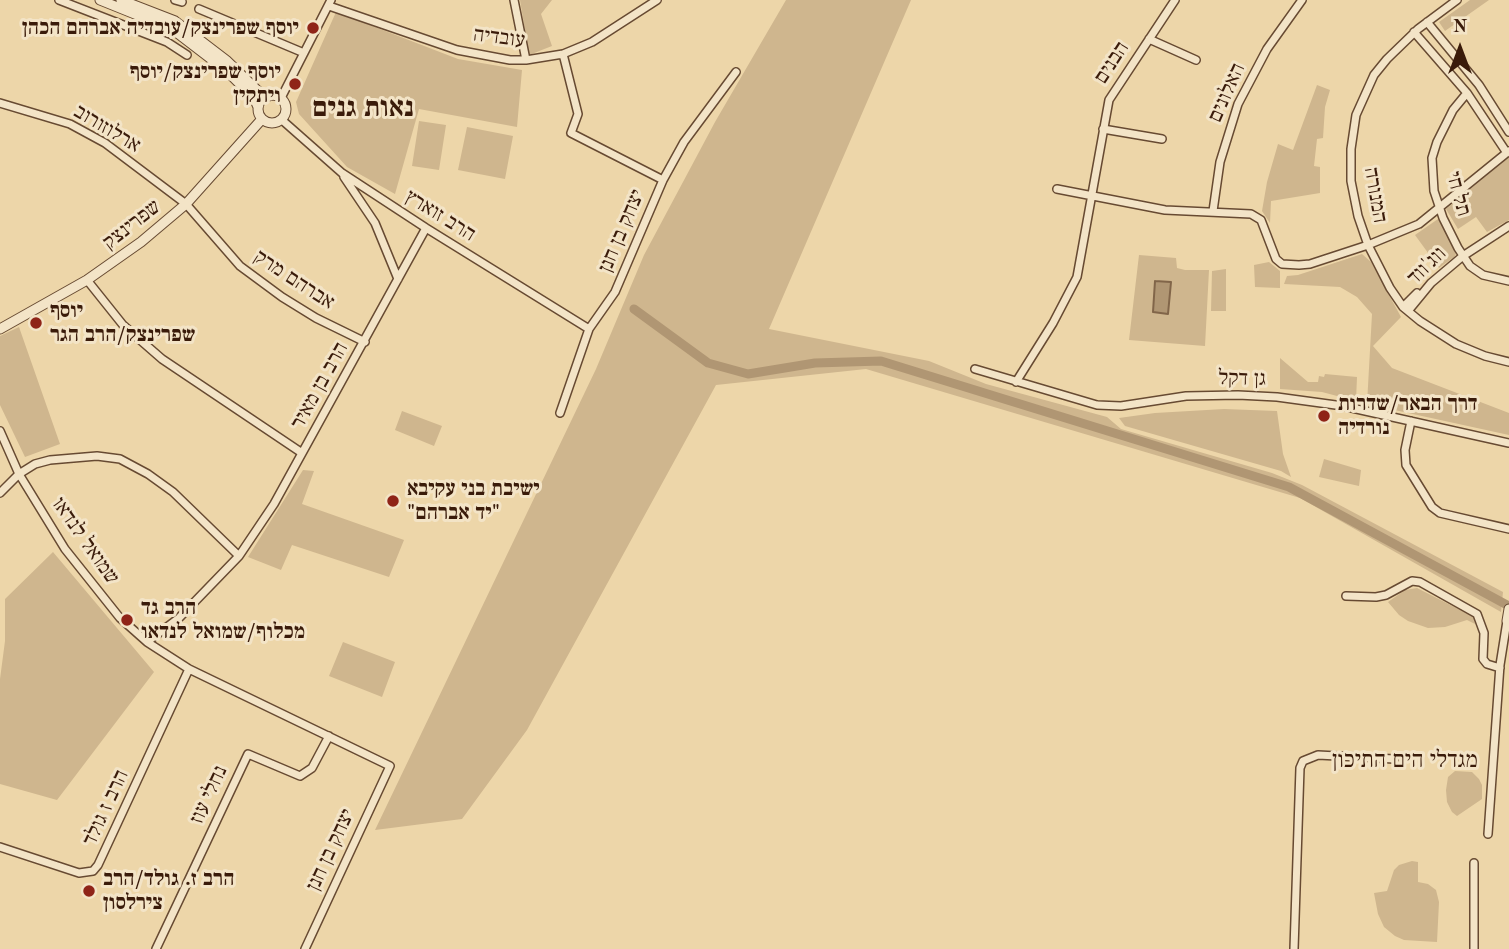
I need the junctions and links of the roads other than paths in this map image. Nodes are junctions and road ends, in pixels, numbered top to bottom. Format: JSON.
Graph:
{"nodes":[{"id":1,"x":59,"y":0,"type":"edge"},
{"id":2,"x":100,"y":0,"type":"edge"},
{"id":3,"x":121,"y":0,"type":"edge"},
{"id":4,"x":514,"y":0,"type":"edge"},
{"id":5,"x":657,"y":0,"type":"edge"},
{"id":6,"x":1175,"y":0,"type":"edge"},
{"id":7,"x":1302,"y":0,"type":"edge"},
{"id":8,"x":1457,"y":0,"type":"edge"},
{"id":9,"x":330,"y":3,"type":"edge"},
{"id":10,"x":199,"y":9,"type":"dead end"},
{"id":11,"x":1427,"y":22,"type":"junction"},
{"id":12,"x":1415,"y":33,"type":"junction"},
{"id":13,"x":1149,"y":39,"type":"junction"},
{"id":14,"x":304,"y":53,"type":"junction"},
{"id":15,"x":563,"y":54,"type":"junction"},
{"id":16,"x":187,"y":55,"type":"dead end"},
{"id":17,"x":526,"y":60,"type":"junction"},
{"id":18,"x":1196,"y":60,"type":"dead end"},
{"id":19,"x":736,"y":72,"type":"dead end"},
{"id":20,"x":1467,"y":93,"type":"junction"},
{"id":21,"x":269,"y":96,"type":"junction"},
{"id":22,"x":281,"y":98,"type":"junction"},
{"id":23,"x":0,"y":103,"type":"edge"},
{"id":24,"x":258,"y":107,"type":"junction"},
{"id":25,"x":262,"y":119,"type":"junction"},
{"id":26,"x":282,"y":120,"type":"junction"},
{"id":27,"x":1103,"y":129,"type":"junction"},
{"id":28,"x":1509,"y":132,"type":"edge"},
{"id":29,"x":1162,"y":139,"type":"dead end"},
{"id":30,"x":1508,"y":152,"type":"edge"},
{"id":31,"x":342,"y":173,"type":"junction"},
{"id":32,"x":663,"y":180,"type":"junction"},
{"id":33,"x":1057,"y":189,"type":"dead end"},
{"id":34,"x":1091,"y":195,"type":"junction"},
{"id":35,"x":186,"y":204,"type":"junction"},
{"id":36,"x":1440,"y":209,"type":"junction"},
{"id":37,"x":1213,"y":212,"type":"junction"},
{"id":38,"x":1509,"y":226,"type":"edge"},
{"id":39,"x":426,"y":228,"type":"junction"},
{"id":40,"x":1368,"y":245,"type":"junction"},
{"id":41,"x":1463,"y":256,"type":"junction"},
{"id":42,"x":398,"y":279,"type":"junction"},
{"id":43,"x":87,"y":280,"type":"junction"},
{"id":44,"x":1509,"y":281,"type":"edge"},
{"id":45,"x":1417,"y":293,"type":"dead end"},
{"id":46,"x":1405,"y":309,"type":"junction"},
{"id":47,"x":0,"y":329,"type":"edge"},
{"id":48,"x":589,"y":329,"type":"junction"},
{"id":49,"x":365,"y":342,"type":"junction"},
{"id":50,"x":1509,"y":362,"type":"edge"},
{"id":51,"x":975,"y":369,"type":"dead end"},
{"id":52,"x":1016,"y":382,"type":"junction"},
{"id":53,"x":560,"y":413,"type":"dead end"},
{"id":54,"x":1411,"y":421,"type":"junction"},
{"id":55,"x":0,"y":431,"type":"edge"},
{"id":56,"x":1509,"y":443,"type":"edge"},
{"id":57,"x":302,"y":453,"type":"junction"},
{"id":58,"x":19,"y":474,"type":"junction"},
{"id":59,"x":0,"y":493,"type":"edge"},
{"id":60,"x":1509,"y":529,"type":"edge"},
{"id":61,"x":239,"y":556,"type":"junction"},
{"id":62,"x":1346,"y":596,"type":"dead end"},
{"id":63,"x":1509,"y":609,"type":"edge"},
{"id":64,"x":1507,"y":621,"type":"joint"},
{"id":65,"x":147,"y":642,"type":"junction"},
{"id":66,"x":1500,"y":668,"type":"junction"},
{"id":67,"x":189,"y":669,"type":"junction"},
{"id":68,"x":329,"y":736,"type":"junction"},
{"id":69,"x":1394,"y":759,"type":"dead end"},
{"id":70,"x":390,"y":766,"type":"joint"},
{"id":71,"x":1488,"y":834,"type":"dead end"},
{"id":72,"x":0,"y":847,"type":"edge"},
{"id":73,"x":1474,"y":863,"type":"dead end"},
{"id":74,"x":156,"y":949,"type":"edge"},
{"id":75,"x":305,"y":949,"type":"edge"},
{"id":76,"x":1294,"y":949,"type":"edge"},
{"id":77,"x":1474,"y":949,"type":"edge"}],
"edges":[{"from":1,"to":16,"type":"street"},
{"from":2,"to":24,"type":"street"},
{"from":3,"to":21,"type":"street"},
{"from":4,"to":17,"type":"street"},
{"from":5,"to":15,"type":"street","name":"עובדיה"},
{"from":6,"to":13,"type":"street","name":"הבנים"},
{"from":7,"to":37,"type":"street","name":"האלונים"},
{"from":8,"to":11,"type":"street","name":"המנורה"},
{"from":9,"to":14,"type":"street"},
{"from":9,"to":17,"type":"street","name":"עובדיה"},
{"from":10,"to":14,"type":"street"},
{"from":11,"to":12,"type":"street","name":"המנורה"},
{"from":11,"to":28,"type":"street"},
{"from":12,"to":20,"type":"street"},
{"from":12,"to":40,"type":"street","name":"המנורה"},
{"from":13,"to":18,"type":"street"},
{"from":13,"to":27,"type":"street","name":"הבנים"},
{"from":14,"to":22,"type":"street"},
{"from":15,"to":17,"type":"street","name":"עובדיה"},
{"from":15,"to":32,"type":"street"},
{"from":19,"to":32,"type":"street","name":"יצחק בן חנן"},
{"from":20,"to":30,"type":"street"},
{"from":20,"to":36,"type":"street","name":"תל חי"},
{"from":21,"to":22,"type":"street"},
{"from":21,"to":24,"type":"street"},
{"from":22,"to":26,"type":"street"},
{"from":23,"to":35,"type":"street","name":"ארלוזורוב"},
{"from":24,"to":25,"type":"street"},
{"from":25,"to":26,"type":"street"},
{"from":25,"to":35,"type":"street","name":"שפרינצק"},
{"from":26,"to":31,"type":"street","name":"הרב זוארץ"},
{"from":27,"to":29,"type":"street"},
{"from":27,"to":34,"type":"street","name":"הבנים"},
{"from":30,"to":36,"type":"street"},
{"from":31,"to":39,"type":"street","name":"הרב זוארץ"},
{"from":31,"to":42,"type":"street"},
{"from":32,"to":48,"type":"street","name":"יצחק בן חנן"},
{"from":33,"to":34,"type":"street"},
{"from":34,"to":37,"type":"street"},
{"from":34,"to":52,"type":"street","name":"הבנים"},
{"from":35,"to":43,"type":"street","name":"שפרינצק"},
{"from":35,"to":49,"type":"street","name":"אברהם מרק"},
{"from":36,"to":40,"type":"street"},
{"from":36,"to":41,"type":"street","name":"תל חי"},
{"from":37,"to":40,"type":"street"},
{"from":38,"to":41,"type":"street","name":"ווג'ווד"},
{"from":39,"to":42,"type":"street","name":"הרב בן מאיר"},
{"from":39,"to":48,"type":"street","name":"הרב זוארץ"},
{"from":40,"to":46,"type":"street","name":"המנורה"},
{"from":41,"to":44,"type":"street","name":"תל חי"},
{"from":41,"to":46,"type":"street","name":"ווג'ווד"},
{"from":42,"to":49,"type":"street","name":"הרב בן מאיר"},
{"from":43,"to":47,"type":"street","name":"שפרינצק"},
{"from":43,"to":57,"type":"street"},
{"from":45,"to":46,"type":"street"},
{"from":46,"to":50,"type":"street","name":"המנורה"},
{"from":48,"to":53,"type":"street","name":"יצחק בן חנן"},
{"from":49,"to":57,"type":"street","name":"הרב בן מאיר"},
{"from":51,"to":52,"type":"street","name":"גן דקל"},
{"from":52,"to":54,"type":"street","name":"גן דקל"},
{"from":54,"to":56,"type":"street","name":"גן דקל"},
{"from":54,"to":60,"type":"street"},
{"from":55,"to":58,"type":"street","name":"שמואל לנדאו"},
{"from":57,"to":61,"type":"street","name":"הרב בן מאיר"},
{"from":58,"to":59,"type":"street"},
{"from":58,"to":61,"type":"street"},
{"from":58,"to":65,"type":"street","name":"שמואל לנדאו"},
{"from":61,"to":65,"type":"street","name":"הרב בן מאיר"},
{"from":62,"to":66,"type":"street"},
{"from":63,"to":64,"type":"street"},
{"from":64,"to":66,"type":"street"},
{"from":65,"to":67,"type":"street","name":"שמואל לנדאו"},
{"from":66,"to":71,"type":"street"},
{"from":67,"to":68,"type":"street","name":"שמואל לנדאו"},
{"from":67,"to":72,"type":"street","name":"הרב ז גולד"},
{"from":68,"to":70,"type":"street","name":"שמואל לנדאו"},
{"from":68,"to":74,"type":"street","name":"נחלי עוז"},
{"from":69,"to":76,"type":"street"},
{"from":70,"to":75,"type":"street","name":"יצחק בן חנן"},
{"from":73,"to":77,"type":"street"}]}
